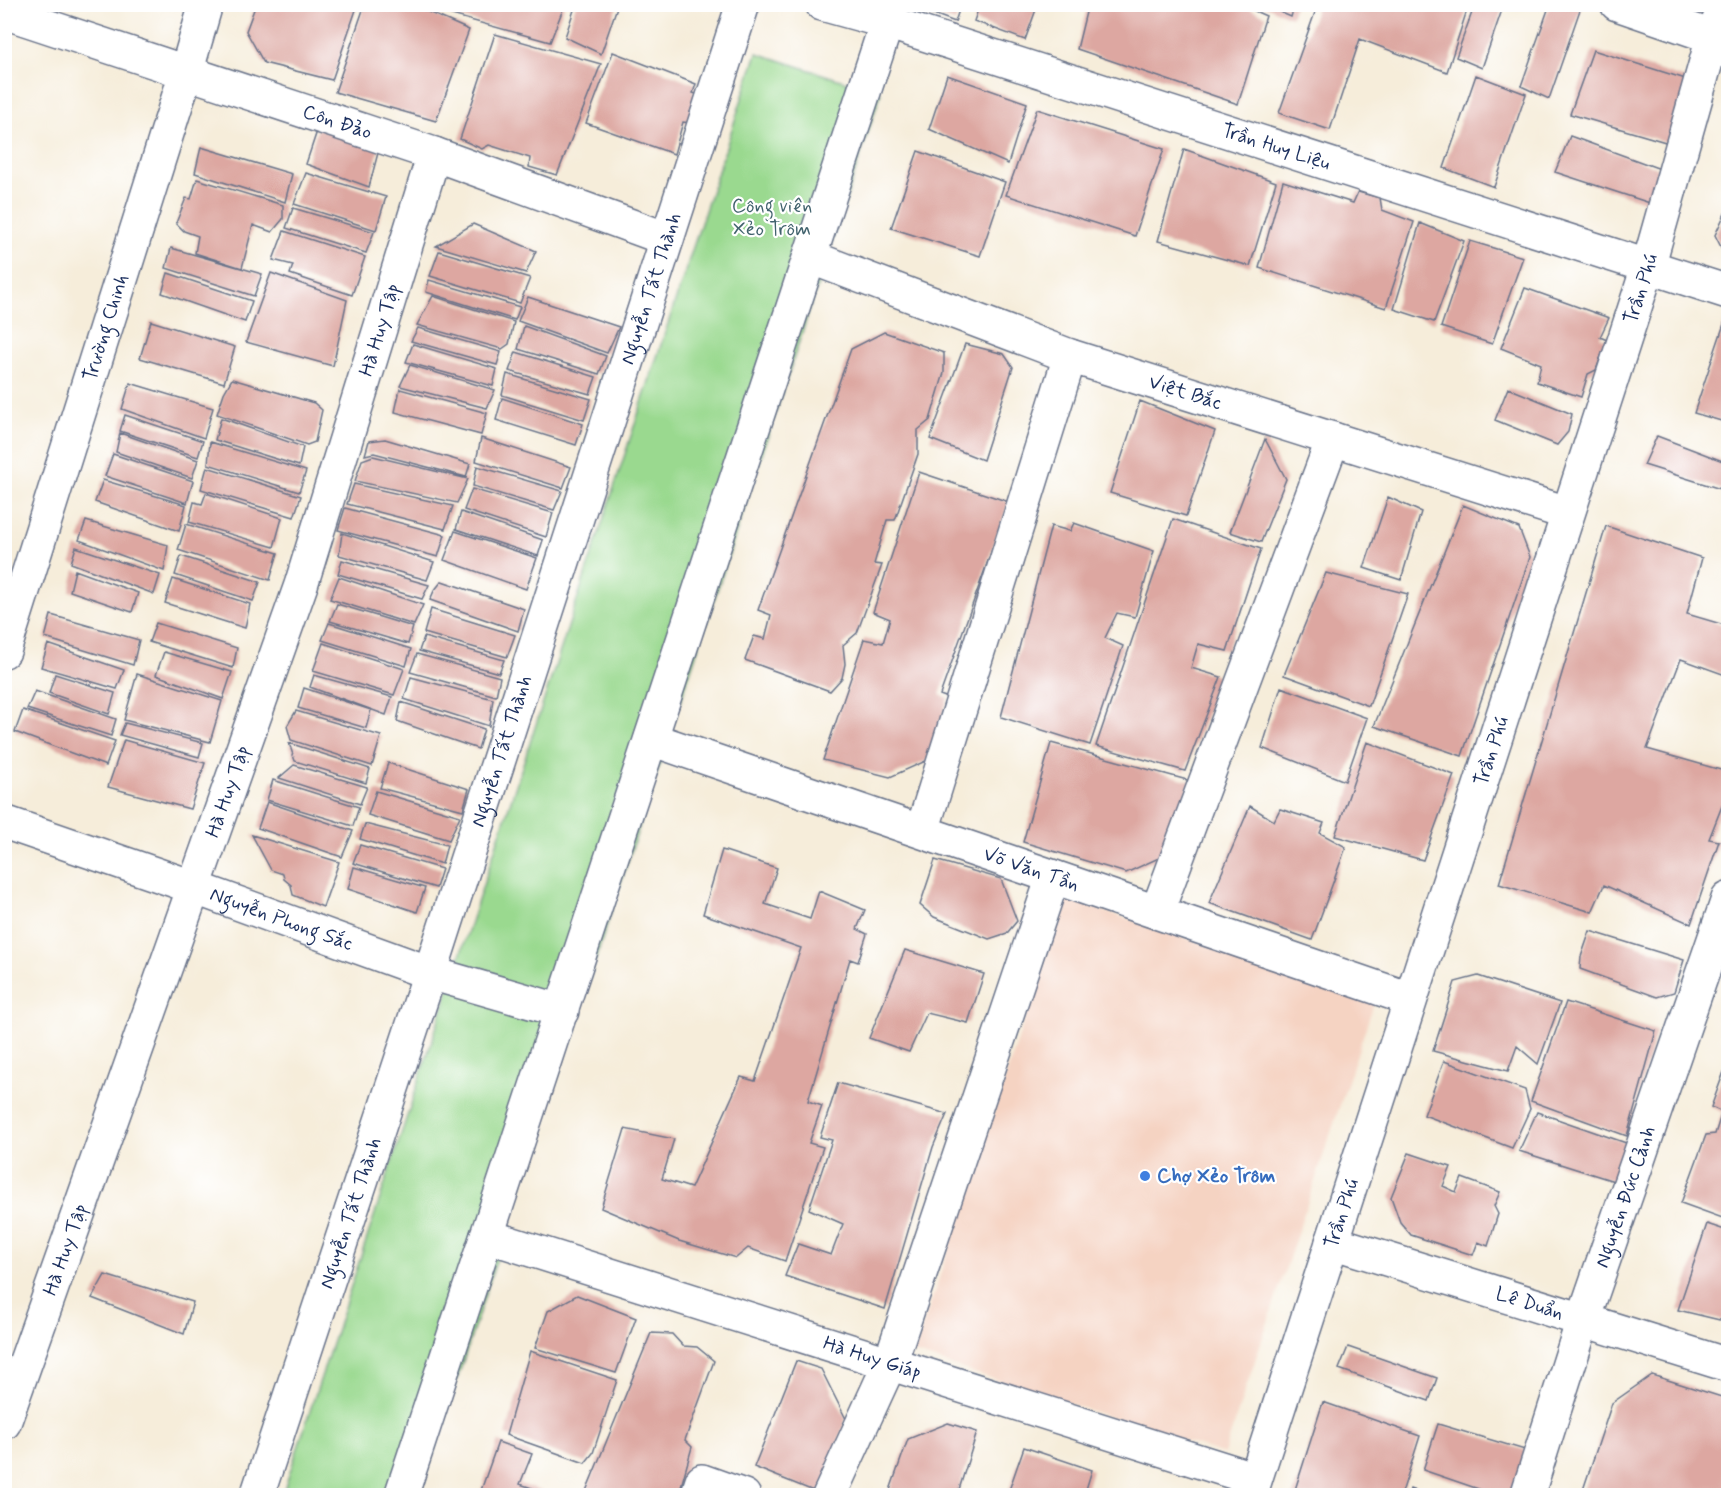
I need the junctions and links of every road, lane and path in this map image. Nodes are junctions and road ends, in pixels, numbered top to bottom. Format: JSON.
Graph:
{"nodes":[{"id":1,"x":206,"y":4,"type":"edge"},
{"id":2,"x":743,"y":4,"type":"edge"},
{"id":3,"x":822,"y":4,"type":"edge"},
{"id":4,"x":1617,"y":4,"type":"edge"},
{"id":5,"x":1725,"y":4,"type":"edge"},
{"id":6,"x":4,"y":12,"type":"edge"},
{"id":7,"x":887,"y":22,"type":"junction"},
{"id":8,"x":1713,"y":37,"type":"junction"},
{"id":9,"x":186,"y":73,"type":"junction"},
{"id":10,"x":434,"y":154,"type":"junction"},
{"id":11,"x":667,"y":239,"type":"junction"},
{"id":12,"x":810,"y":257,"type":"junction"},
{"id":13,"x":1648,"y":267,"type":"junction"},
{"id":14,"x":1728,"y":292,"type":"edge"},
{"id":15,"x":1070,"y":356,"type":"junction"},
{"id":16,"x":1333,"y":439,"type":"junction"},
{"id":17,"x":1567,"y":513,"type":"junction"},
{"id":18,"x":4,"y":651,"type":"edge"},
{"id":19,"x":651,"y":739,"type":"junction"},
{"id":20,"x":4,"y":822,"type":"edge"},
{"id":21,"x":922,"y":831,"type":"junction"},
{"id":22,"x":1053,"y":877,"type":"junction"},
{"id":23,"x":193,"y":887,"type":"junction"},
{"id":24,"x":1728,"y":899,"type":"edge"},
{"id":25,"x":1157,"y":912,"type":"junction"},
{"id":26,"x":430,"y":973,"type":"junction"},
{"id":27,"x":1410,"y":999,"type":"junction"},
{"id":28,"x":562,"y":1011,"type":"junction"},
{"id":29,"x":488,"y":1236,"type":"junction"},
{"id":30,"x":1332,"y":1242,"type":"junction"},
{"id":31,"x":1583,"y":1320,"type":"junction"},
{"id":32,"x":890,"y":1363,"type":"junction"},
{"id":33,"x":1728,"y":1365,"type":"edge"},
{"id":34,"x":4,"y":1423,"type":"edge"},
{"id":35,"x":1253,"y":1487,"type":"edge"},
{"id":36,"x":257,"y":1496,"type":"edge"},
{"id":37,"x":401,"y":1496,"type":"edge"},
{"id":38,"x":697,"y":1496,"type":"edge"},
{"id":39,"x":744,"y":1496,"type":"edge"},
{"id":40,"x":830,"y":1496,"type":"edge"},
{"id":41,"x":1527,"y":1496,"type":"edge"}],
"edges":[{"from":1,"to":9,"type":"street","name":"Trường Chinh"},
{"from":2,"to":11,"type":"street","name":"Nguyễn Tất Thành"},
{"from":3,"to":7,"type":"street","name":"Trần Huy Liệu"},
{"from":4,"to":8,"type":"street"},
{"from":5,"to":8,"type":"street","name":"Trần Phú"},
{"from":6,"to":9,"type":"street","name":"Côn Đảo"},
{"from":7,"to":12,"type":"street"},
{"from":7,"to":13,"type":"street","name":"Trần Huy Liệu"},
{"from":8,"to":13,"type":"street","name":"Trần Phú"},
{"from":9,"to":10,"type":"street","name":"Côn Đảo"},
{"from":9,"to":18,"type":"street","name":"Trường Chinh"},
{"from":10,"to":11,"type":"street","name":"Côn Đảo"},
{"from":10,"to":23,"type":"street","name":"Hà Huy Tập"},
{"from":11,"to":26,"type":"street","name":"Nguyễn Tất Thành"},
{"from":12,"to":15,"type":"street","name":"Việt Bắc"},
{"from":12,"to":19,"type":"street"},
{"from":13,"to":14,"type":"street","name":"Trần Huy Liệu"},
{"from":13,"to":17,"type":"street","name":"Trần Phú"},
{"from":15,"to":16,"type":"street","name":"Việt Bắc"},
{"from":15,"to":21,"type":"street"},
{"from":16,"to":17,"type":"street","name":"Việt Bắc"},
{"from":16,"to":25,"type":"street"},
{"from":17,"to":27,"type":"street","name":"Trần Phú"},
{"from":19,"to":21,"type":"street","name":"Võ Văn Tần"},
{"from":19,"to":28,"type":"street"},
{"from":20,"to":23,"type":"street","name":"Nguyễn Phong Sắc"},
{"from":21,"to":22,"type":"street","name":"Võ Văn Tần"},
{"from":22,"to":25,"type":"street","name":"Võ Văn Tần"},
{"from":22,"to":32,"type":"street"},
{"from":23,"to":26,"type":"street","name":"Nguyễn Phong Sắc"},
{"from":23,"to":34,"type":"street","name":"Hà Huy Tập"},
{"from":24,"to":31,"type":"street","name":"Nguyễn Đức Cảnh"},
{"from":25,"to":27,"type":"street","name":"Võ Văn Tần"},
{"from":26,"to":28,"type":"street","name":"Nguyễn Phong Sắc"},
{"from":26,"to":36,"type":"street","name":"Nguyễn Tất Thành"},
{"from":27,"to":30,"type":"street","name":"Trần Phú"},
{"from":28,"to":29,"type":"street"},
{"from":29,"to":32,"type":"street","name":"Hà Huy Giáp"},
{"from":29,"to":37,"type":"street"},
{"from":30,"to":31,"type":"street","name":"Lê Duẩn"},
{"from":30,"to":35,"type":"street","name":"Trần Phú"},
{"from":31,"to":33,"type":"street","name":"Lê Duẩn"},
{"from":31,"to":41,"type":"street","name":"Nguyễn Đức Cảnh"},
{"from":32,"to":35,"type":"street","name":"Hà Huy Giáp"},
{"from":32,"to":40,"type":"street"},
{"from":38,"to":39,"type":"street"}]}
